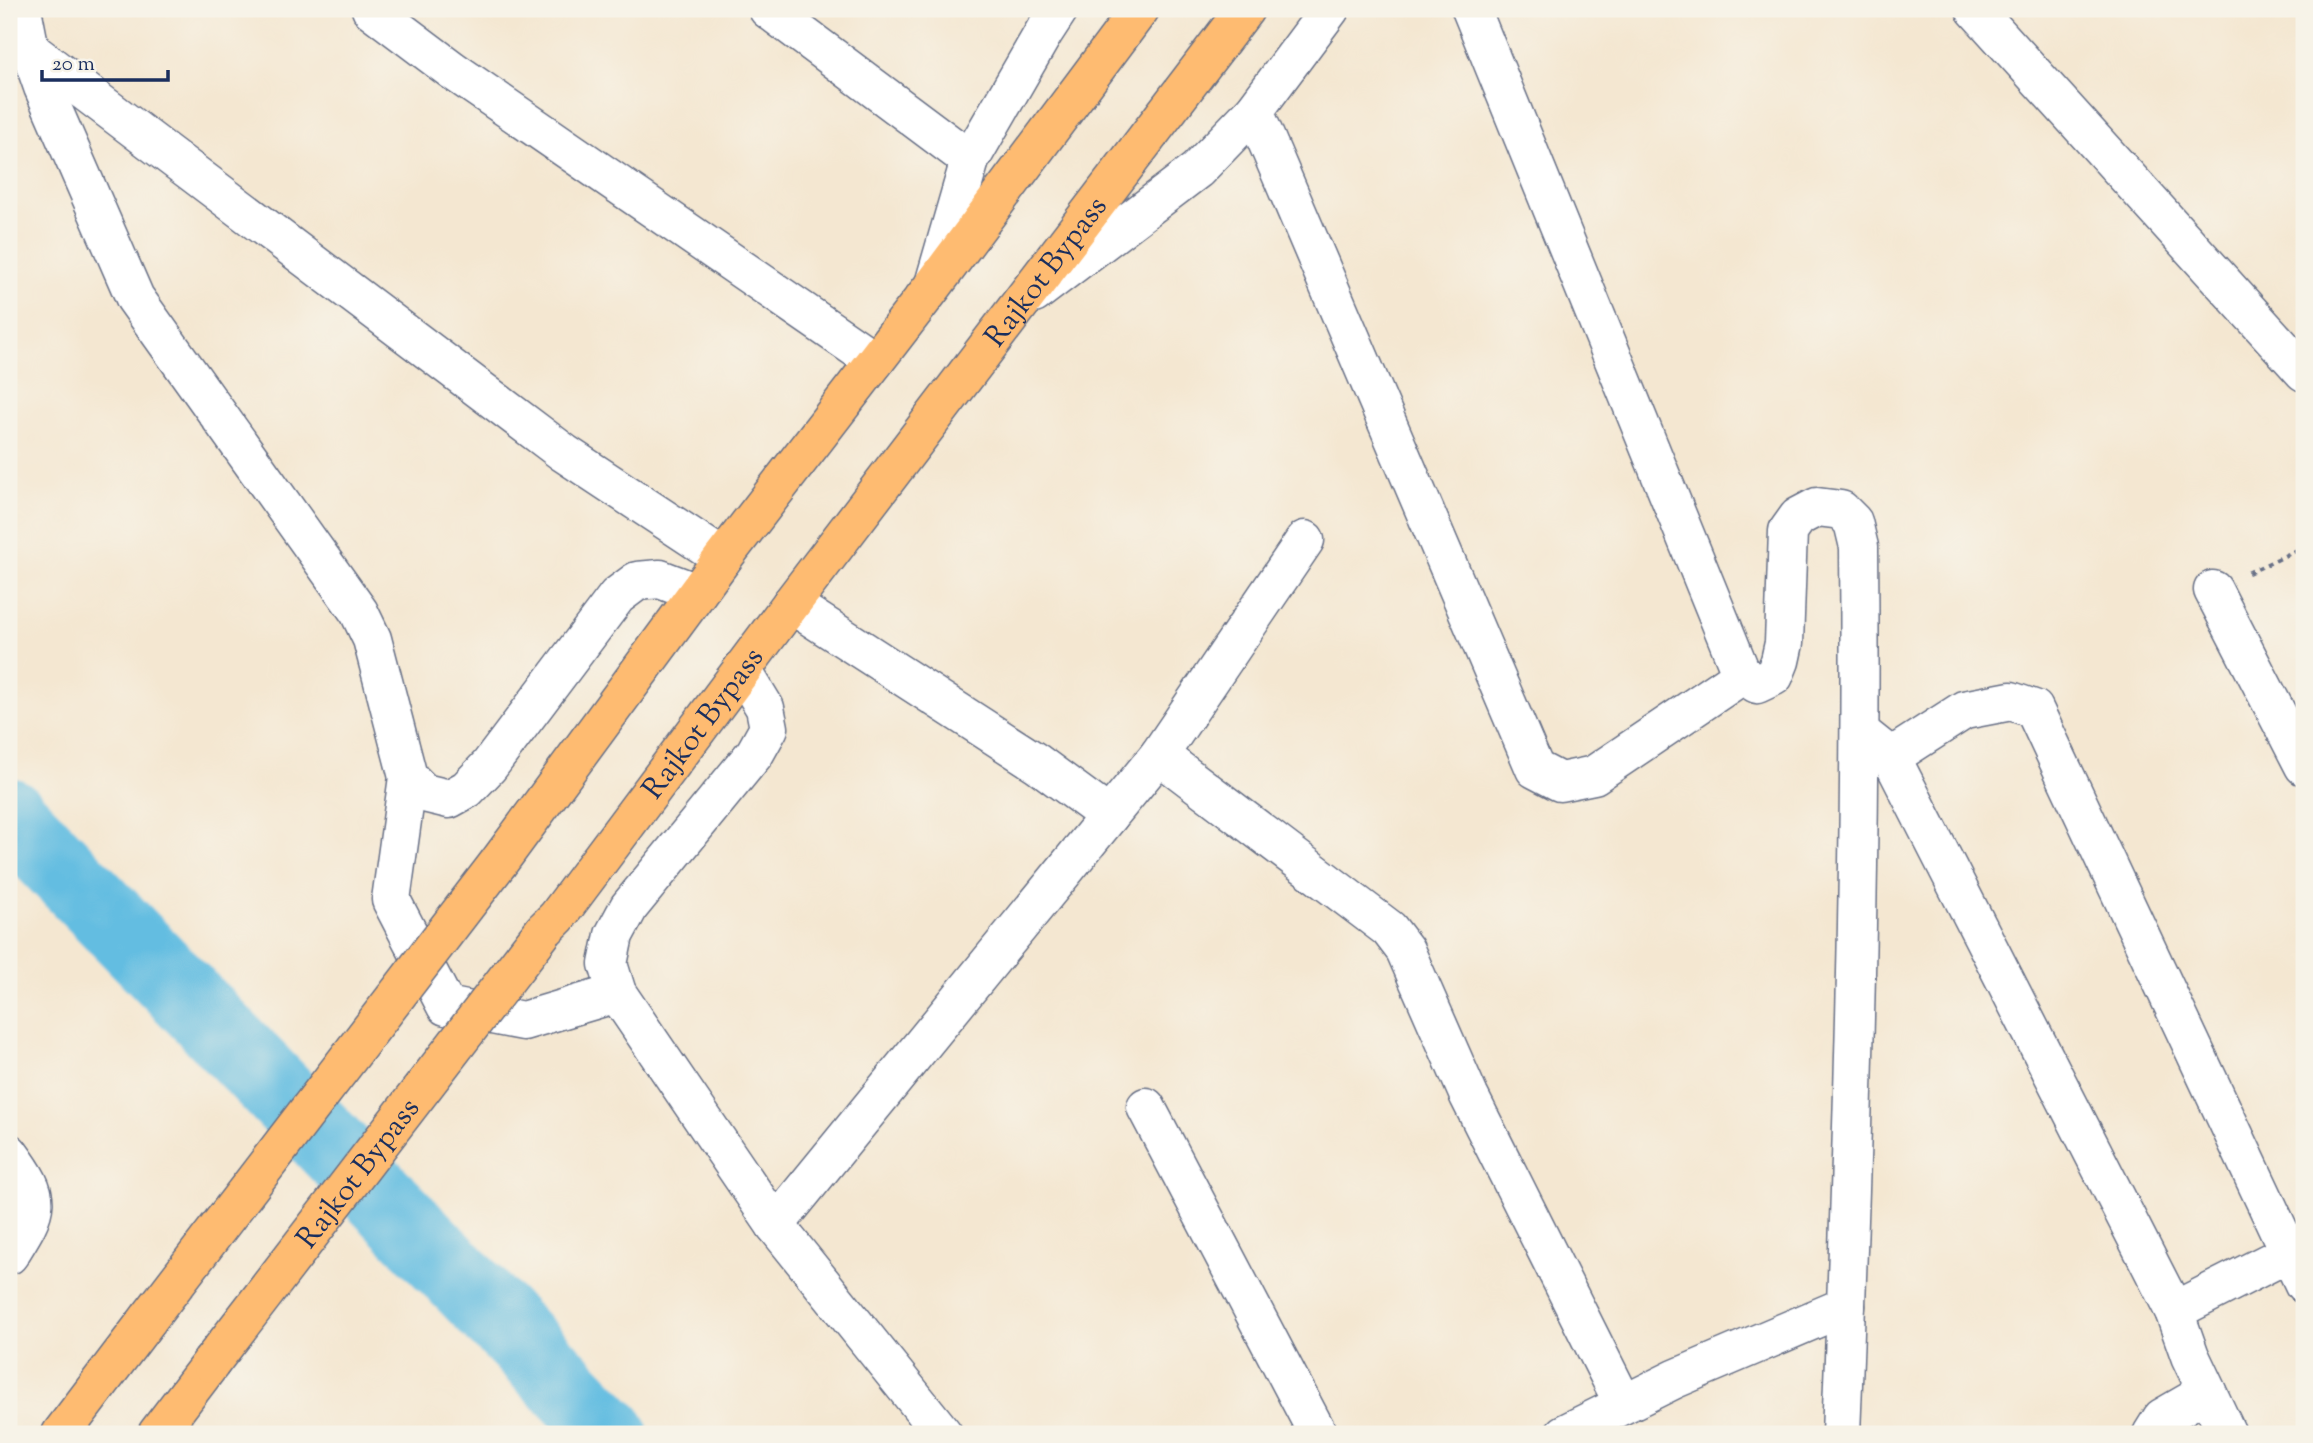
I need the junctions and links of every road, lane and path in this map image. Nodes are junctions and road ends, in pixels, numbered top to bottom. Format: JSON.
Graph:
{"nodes":[{"id":1,"x":22,"y":9,"type":"edge"},
{"id":2,"x":370,"y":9,"type":"edge"},
{"id":3,"x":768,"y":9,"type":"edge"},
{"id":4,"x":1059,"y":9,"type":"edge"},
{"id":5,"x":1140,"y":9,"type":"edge"},
{"id":6,"x":1245,"y":9,"type":"edge"},
{"id":7,"x":1330,"y":9,"type":"edge"},
{"id":8,"x":1471,"y":9,"type":"edge"},
{"id":9,"x":1975,"y":9,"type":"edge"},
{"id":10,"x":30,"y":50,"type":"junction"},
{"id":11,"x":1254,"y":111,"type":"junction"},
{"id":12,"x":970,"y":160,"type":"junction"},
{"id":13,"x":933,"y":286,"type":"junction"},
{"id":14,"x":1017,"y":307,"type":"junction"},
{"id":15,"x":875,"y":361,"type":"junction"},
{"id":16,"x":2304,"y":372,"type":"edge"},
{"id":17,"x":1306,"y":540,"type":"dead end"},
{"id":18,"x":2304,"y":547,"type":"edge"},
{"id":19,"x":723,"y":558,"type":"junction"},
{"id":20,"x":2213,"y":590,"type":"joint"},
{"id":21,"x":697,"y":593,"type":"junction"},
{"id":22,"x":791,"y":604,"type":"junction"},
{"id":23,"x":742,"y":670,"type":"junction"},
{"id":24,"x":1742,"y":675,"type":"junction"},
{"id":25,"x":1861,"y":733,"type":"junction"},
{"id":26,"x":1159,"y":755,"type":"junction"},
{"id":27,"x":1891,"y":757,"type":"junction"},
{"id":28,"x":2304,"y":766,"type":"edge"},
{"id":29,"x":408,"y":777,"type":"junction"},
{"id":30,"x":1109,"y":816,"type":"junction"},
{"id":31,"x":617,"y":993,"type":"junction"},
{"id":32,"x":1146,"y":1107,"type":"dead end"},
{"id":33,"x":9,"y":1153,"type":"edge"},
{"id":34,"x":775,"y":1225,"type":"junction"},
{"id":35,"x":9,"y":1255,"type":"edge"},
{"id":36,"x":2299,"y":1261,"type":"edge"},
{"id":37,"x":1846,"y":1306,"type":"junction"},
{"id":38,"x":2174,"y":1311,"type":"junction"},
{"id":39,"x":2207,"y":1392,"type":"junction"},
{"id":40,"x":1623,"y":1403,"type":"junction"},
{"id":41,"x":61,"y":1434,"type":"edge"},
{"id":42,"x":157,"y":1434,"type":"edge"},
{"id":43,"x":943,"y":1434,"type":"edge"},
{"id":44,"x":1318,"y":1434,"type":"edge"},
{"id":45,"x":1564,"y":1434,"type":"edge"},
{"id":46,"x":1840,"y":1434,"type":"edge"},
{"id":47,"x":2151,"y":1434,"type":"edge"},
{"id":48,"x":2227,"y":1434,"type":"edge"}],
"edges":[{"from":1,"to":10,"type":"street"},
{"from":2,"to":15,"type":"street"},
{"from":3,"to":12,"type":"street"},
{"from":4,"to":12,"type":"street"},
{"from":5,"to":13,"type":"highway"},
{"from":6,"to":14,"type":"highway","name":"Rajkot Bypass"},
{"from":7,"to":11,"type":"street"},
{"from":8,"to":24,"type":"street"},
{"from":9,"to":16,"type":"street"},
{"from":10,"to":19,"type":"street"},
{"from":10,"to":29,"type":"street"},
{"from":11,"to":14,"type":"street"},
{"from":11,"to":24,"type":"street"},
{"from":12,"to":13,"type":"street"},
{"from":13,"to":15,"type":"highway"},
{"from":14,"to":22,"type":"highway","name":"Rajkot Bypass"},
{"from":15,"to":19,"type":"highway"},
{"from":17,"to":26,"type":"street"},
{"from":18,"to":20,"type":"path"},
{"from":19,"to":21,"type":"highway"},
{"from":20,"to":28,"type":"street"},
{"from":21,"to":29,"type":"street"},
{"from":21,"to":41,"type":"highway","bridge":true},
{"from":22,"to":23,"type":"highway","name":"Rajkot Bypass"},
{"from":22,"to":30,"type":"street"},
{"from":23,"to":31,"type":"street"},
{"from":23,"to":42,"type":"highway","name":"Rajkot Bypass","bridge":true},
{"from":24,"to":25,"type":"street"},
{"from":25,"to":27,"type":"street"},
{"from":25,"to":37,"type":"street"},
{"from":26,"to":30,"type":"street"},
{"from":26,"to":40,"type":"street"},
{"from":27,"to":36,"type":"street"},
{"from":27,"to":38,"type":"street"},
{"from":29,"to":31,"type":"street"},
{"from":30,"to":34,"type":"street"},
{"from":31,"to":34,"type":"street"},
{"from":32,"to":44,"type":"street"},
{"from":33,"to":35,"type":"street"},
{"from":34,"to":43,"type":"street"},
{"from":36,"to":38,"type":"street"},
{"from":37,"to":40,"type":"street"},
{"from":37,"to":46,"type":"street"},
{"from":38,"to":39,"type":"street"},
{"from":39,"to":47,"type":"street"},
{"from":39,"to":48,"type":"street"},
{"from":40,"to":45,"type":"street"}]}
